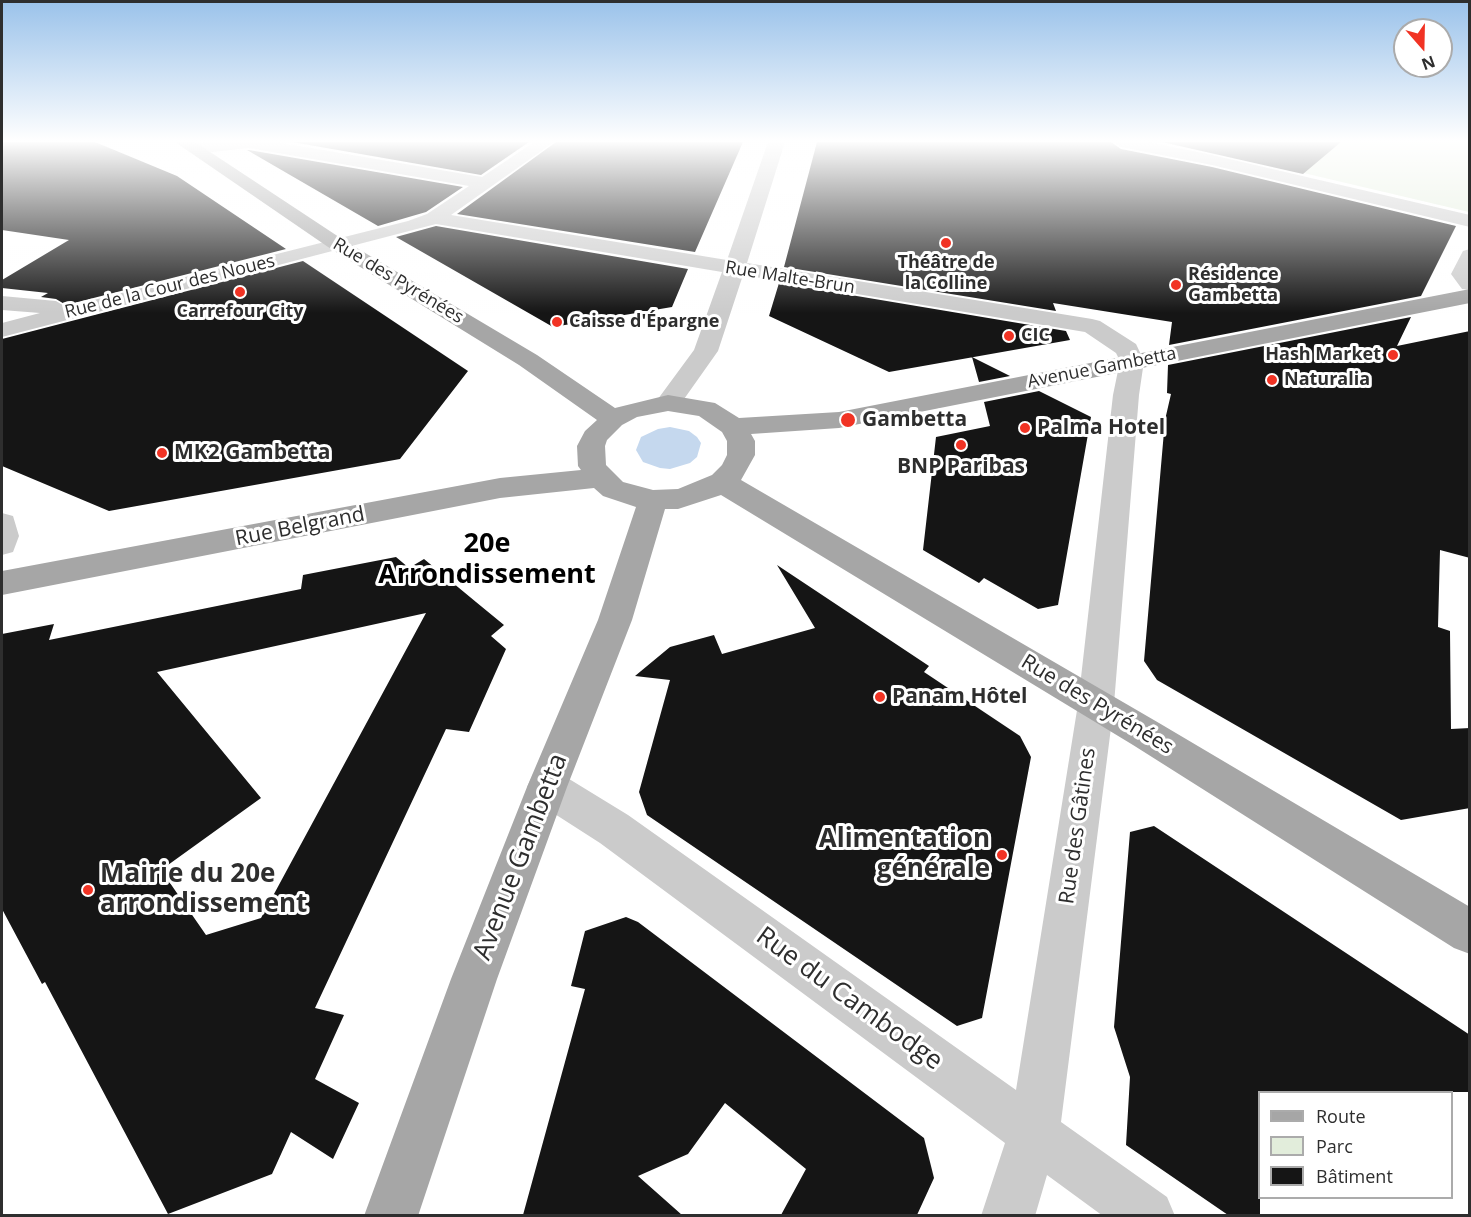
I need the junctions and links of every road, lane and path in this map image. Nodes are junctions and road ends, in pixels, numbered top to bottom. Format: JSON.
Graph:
{"nodes":[{"id":1,"x":268,"y":199,"type":"edge"},
{"id":2,"x":461,"y":199,"type":"edge"},
{"id":3,"x":757,"y":199,"type":"edge"},
{"id":4,"x":1373,"y":199,"type":"edge"},
{"id":5,"x":434,"y":218,"type":"junction"},
{"id":6,"x":1470,"y":222,"type":"edge"},
{"id":7,"x":338,"y":245,"type":"junction"},
{"id":8,"x":1470,"y":255,"type":"edge"},
{"id":9,"x":733,"y":269,"type":"junction"},
{"id":10,"x":1470,"y":284,"type":"edge"},
{"id":11,"x":1470,"y":296,"type":"edge"},
{"id":12,"x":2,"y":303,"type":"edge"},
{"id":13,"x":79,"y":310,"type":"junction"},
{"id":14,"x":2,"y":330,"type":"edge"},
{"id":15,"x":1132,"y":362,"type":"junction"},
{"id":16,"x":668,"y":403,"type":"junction"},
{"id":17,"x":613,"y":419,"type":"junction"},
{"id":18,"x":733,"y":428,"type":"junction"},
{"id":19,"x":600,"y":478,"type":"junction"},
{"id":20,"x":722,"y":482,"type":"junction"},
{"id":21,"x":653,"y":500,"type":"junction"},
{"id":22,"x":2,"y":523,"type":"edge"},
{"id":23,"x":2,"y":543,"type":"edge"},
{"id":24,"x":2,"y":583,"type":"edge"},
{"id":25,"x":1096,"y":704,"type":"junction"},
{"id":26,"x":546,"y":787,"type":"junction"},
{"id":27,"x":1470,"y":932,"type":"edge"},
{"id":28,"x":1034,"y":1134,"type":"junction"},
{"id":29,"x":391,"y":1215,"type":"edge"},
{"id":30,"x":1008,"y":1215,"type":"edge"},
{"id":31,"x":1148,"y":1215,"type":"edge"}],
"edges":[{"from":1,"to":7,"type":"main road","name":"Rue des Pyrénées"},
{"from":2,"to":5,"type":"street"},
{"from":3,"to":9,"type":"street"},
{"from":4,"to":6,"type":"street"},
{"from":5,"to":7,"type":"street","name":"Rue de la Cour des Noues"},
{"from":5,"to":9,"type":"street","name":"Rue Malte-Brun"},
{"from":7,"to":13,"type":"street","name":"Rue de la Cour des Noues"},
{"from":7,"to":17,"type":"main road","name":"Rue des Pyrénées"},
{"from":8,"to":10,"type":"street"},
{"from":9,"to":15,"type":"street","name":"Rue Malte-Brun"},
{"from":9,"to":16,"type":"street"},
{"from":11,"to":15,"type":"main road","name":"Avenue Gambetta"},
{"from":12,"to":13,"type":"street"},
{"from":13,"to":14,"type":"street","name":"Rue de la Cour des Noues"},
{"from":15,"to":18,"type":"main road","name":"Avenue Gambetta"},
{"from":15,"to":25,"type":"street","name":"Rue des Gâtines"},
{"from":16,"to":17,"type":"main road"},
{"from":16,"to":18,"type":"main road"},
{"from":17,"to":19,"type":"main road"},
{"from":18,"to":20,"type":"main road"},
{"from":19,"to":21,"type":"main road"},
{"from":19,"to":24,"type":"main road","name":"Rue Belgrand"},
{"from":20,"to":21,"type":"main road"},
{"from":20,"to":25,"type":"main road","name":"Rue des Pyrénées"},
{"from":21,"to":26,"type":"main road","name":"Avenue Gambetta"},
{"from":22,"to":23,"type":"street"},
{"from":25,"to":27,"type":"main road","name":"Rue des Pyrénées"},
{"from":25,"to":28,"type":"street","name":"Rue des Gâtines"},
{"from":26,"to":28,"type":"street","name":"Rue du Cambodge"},
{"from":26,"to":29,"type":"main road","name":"Avenue Gambetta"},
{"from":28,"to":30,"type":"street","name":"Rue des Gâtines"},
{"from":28,"to":31,"type":"street","name":"Rue du Cambodge"}]}
